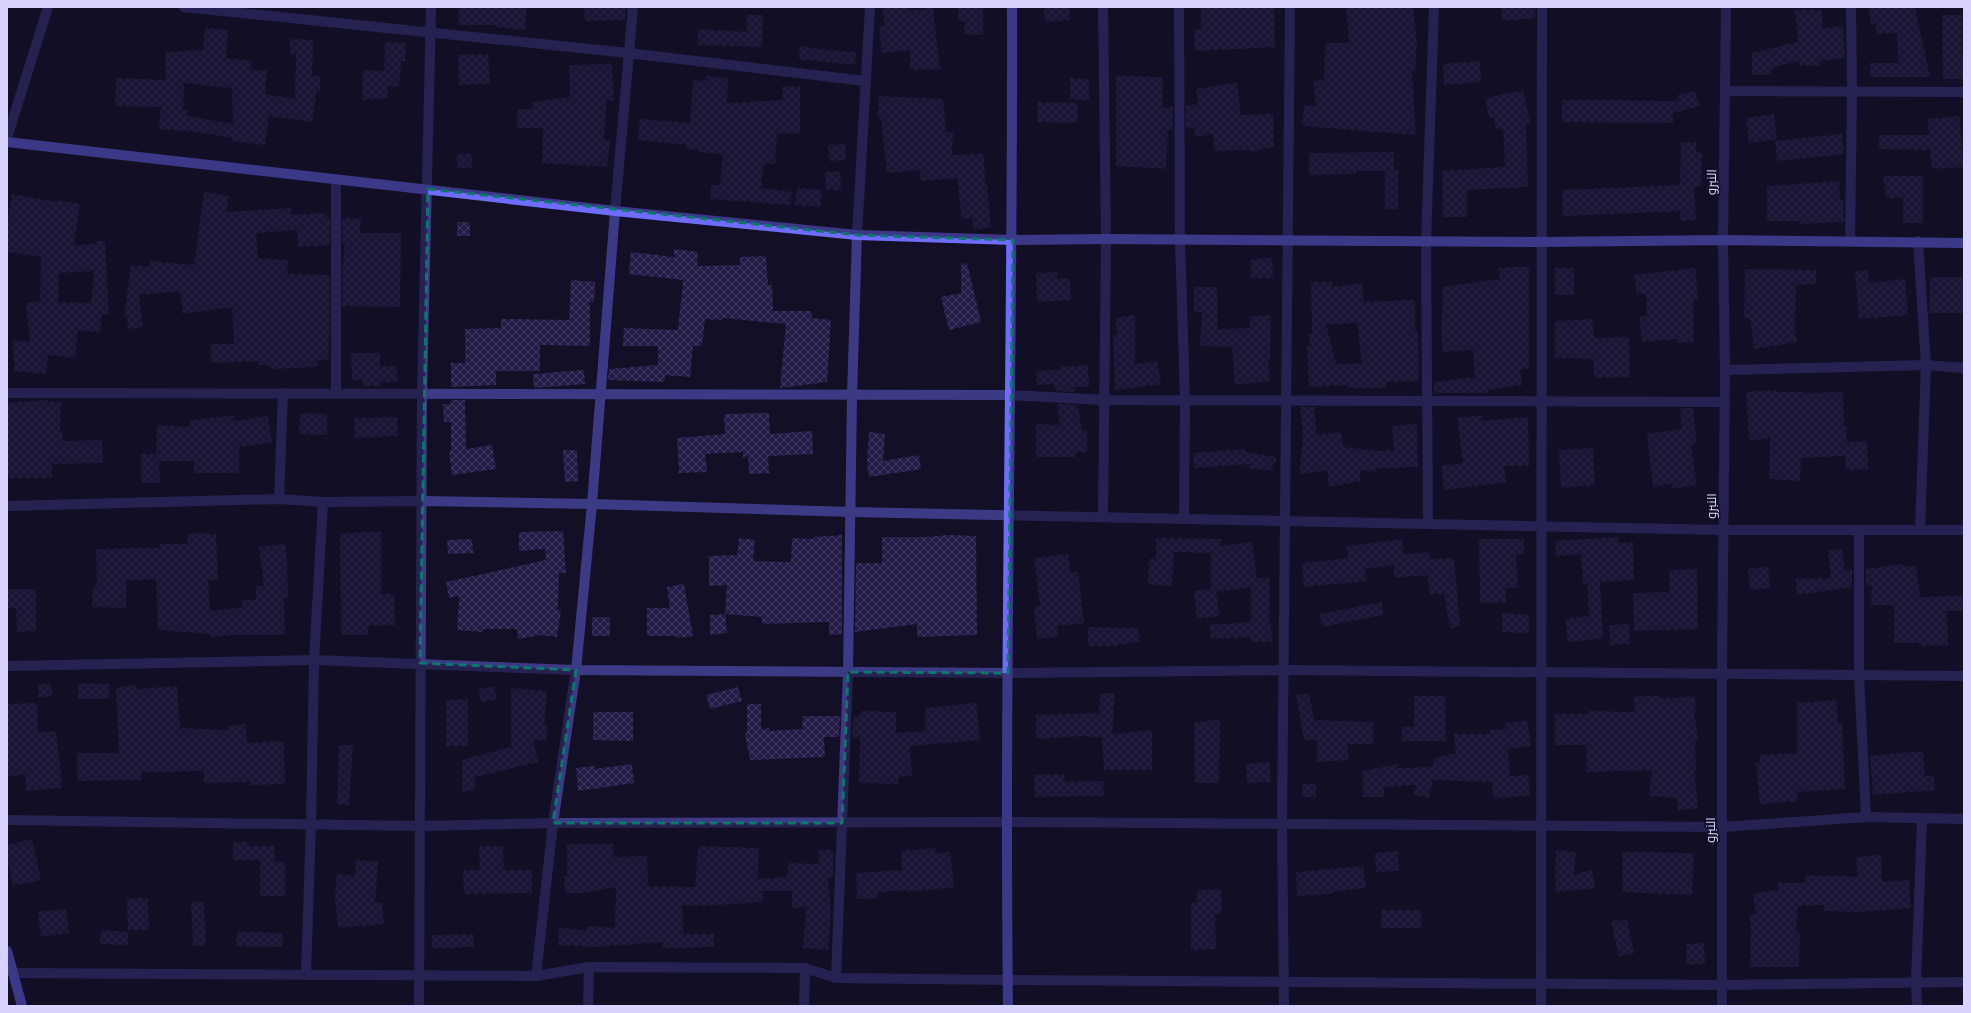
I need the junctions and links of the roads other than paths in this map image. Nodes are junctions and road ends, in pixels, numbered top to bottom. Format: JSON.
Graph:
{"nodes":[{"id":1,"x":48,"y":7,"type":"edge"},
{"id":2,"x":184,"y":7,"type":"edge"},
{"id":3,"x":432,"y":7,"type":"edge"},
{"id":4,"x":634,"y":7,"type":"edge"},
{"id":5,"x":870,"y":7,"type":"edge"},
{"id":6,"x":1012,"y":7,"type":"edge"},
{"id":7,"x":1103,"y":7,"type":"edge"},
{"id":8,"x":1179,"y":7,"type":"edge"},
{"id":9,"x":1290,"y":7,"type":"edge"},
{"id":10,"x":1434,"y":7,"type":"edge"},
{"id":11,"x":1542,"y":7,"type":"edge"},
{"id":12,"x":1726,"y":7,"type":"edge"},
{"id":13,"x":1851,"y":7,"type":"edge"},
{"id":14,"x":431,"y":32,"type":"junction"},
{"id":15,"x":628,"y":53,"type":"junction"},
{"id":16,"x":865,"y":81,"type":"junction"},
{"id":17,"x":1726,"y":91,"type":"junction"},
{"id":18,"x":1852,"y":91,"type":"junction"},
{"id":19,"x":1964,"y":92,"type":"edge"},
{"id":20,"x":7,"y":138,"type":"edge"},
{"id":21,"x":7,"y":142,"type":"edge"},
{"id":22,"x":336,"y":179,"type":"junction"},
{"id":23,"x":428,"y":189,"type":"junction"},
{"id":24,"x":615,"y":211,"type":"junction"},
{"id":25,"x":857,"y":235,"type":"junction"},
{"id":26,"x":1106,"y":239,"type":"junction"},
{"id":27,"x":1013,"y":240,"type":"junction"},
{"id":28,"x":1180,"y":240,"type":"junction"},
{"id":29,"x":1723,"y":240,"type":"junction"},
{"id":30,"x":1288,"y":241,"type":"junction"},
{"id":31,"x":1850,"y":241,"type":"junction"},
{"id":32,"x":1918,"y":241,"type":"junction"},
{"id":33,"x":1426,"y":242,"type":"junction"},
{"id":34,"x":1542,"y":242,"type":"junction"},
{"id":35,"x":1964,"y":243,"type":"edge"},
{"id":36,"x":1926,"y":365,"type":"junction"},
{"id":37,"x":1964,"y":368,"type":"edge"},
{"id":38,"x":1725,"y":370,"type":"junction"},
{"id":39,"x":7,"y":393,"type":"edge"},
{"id":40,"x":283,"y":393,"type":"junction"},
{"id":41,"x":336,"y":394,"type":"junction"},
{"id":42,"x":422,"y":395,"type":"junction"},
{"id":43,"x":1009,"y":395,"type":"junction"},
{"id":44,"x":600,"y":396,"type":"junction"},
{"id":45,"x":852,"y":396,"type":"junction"},
{"id":46,"x":1104,"y":400,"type":"junction"},
{"id":47,"x":1185,"y":400,"type":"junction"},
{"id":48,"x":1287,"y":400,"type":"junction"},
{"id":49,"x":1427,"y":401,"type":"junction"},
{"id":50,"x":1542,"y":401,"type":"junction"},
{"id":51,"x":1725,"y":402,"type":"junction"},
{"id":52,"x":279,"y":499,"type":"junction"},
{"id":53,"x":423,"y":501,"type":"junction"},
{"id":54,"x":323,"y":502,"type":"junction"},
{"id":55,"x":592,"y":504,"type":"junction"},
{"id":56,"x":7,"y":506,"type":"edge"},
{"id":57,"x":851,"y":512,"type":"junction"},
{"id":58,"x":1008,"y":515,"type":"junction"},
{"id":59,"x":1103,"y":516,"type":"junction"},
{"id":60,"x":1184,"y":518,"type":"junction"},
{"id":61,"x":1285,"y":520,"type":"junction"},
{"id":62,"x":1428,"y":523,"type":"junction"},
{"id":63,"x":1542,"y":526,"type":"junction"},
{"id":64,"x":1920,"y":529,"type":"junction"},
{"id":65,"x":1724,"y":530,"type":"junction"},
{"id":66,"x":1859,"y":530,"type":"junction"},
{"id":67,"x":1964,"y":530,"type":"edge"},
{"id":68,"x":314,"y":660,"type":"junction"},
{"id":69,"x":420,"y":663,"type":"junction"},
{"id":70,"x":7,"y":666,"type":"edge"},
{"id":71,"x":576,"y":670,"type":"junction"},
{"id":72,"x":1285,"y":670,"type":"junction"},
{"id":73,"x":848,"y":672,"type":"junction"},
{"id":74,"x":1542,"y":672,"type":"junction"},
{"id":75,"x":1722,"y":672,"type":"junction"},
{"id":76,"x":1008,"y":673,"type":"junction"},
{"id":77,"x":1859,"y":674,"type":"junction"},
{"id":78,"x":1964,"y":676,"type":"edge"},
{"id":79,"x":1866,"y":817,"type":"junction"},
{"id":80,"x":1922,"y":818,"type":"junction"},
{"id":81,"x":1964,"y":819,"type":"edge"},
{"id":82,"x":7,"y":820,"type":"edge"},
{"id":83,"x":1008,"y":822,"type":"junction"},
{"id":84,"x":842,"y":823,"type":"junction"},
{"id":85,"x":1282,"y":823,"type":"junction"},
{"id":86,"x":311,"y":824,"type":"junction"},
{"id":87,"x":553,"y":824,"type":"junction"},
{"id":88,"x":419,"y":826,"type":"junction"},
{"id":89,"x":1541,"y":826,"type":"junction"},
{"id":90,"x":1723,"y":827,"type":"junction"},
{"id":91,"x":7,"y":951,"type":"edge"},
{"id":92,"x":589,"y":967,"type":"junction"},
{"id":93,"x":805,"y":968,"type":"junction"},
{"id":94,"x":14,"y":973,"type":"junction"},
{"id":95,"x":306,"y":974,"type":"junction"},
{"id":96,"x":419,"y":976,"type":"junction"},
{"id":97,"x":536,"y":976,"type":"junction"},
{"id":98,"x":836,"y":978,"type":"junction"},
{"id":99,"x":1007,"y":980,"type":"junction"},
{"id":100,"x":1285,"y":982,"type":"junction"},
{"id":101,"x":1964,"y":982,"type":"edge"},
{"id":102,"x":1541,"y":983,"type":"junction"},
{"id":103,"x":1916,"y":983,"type":"junction"},
{"id":104,"x":1722,"y":985,"type":"junction"},
{"id":105,"x":22,"y":1006,"type":"edge"},
{"id":106,"x":419,"y":1006,"type":"edge"},
{"id":107,"x":588,"y":1006,"type":"edge"},
{"id":108,"x":804,"y":1006,"type":"edge"},
{"id":109,"x":1008,"y":1006,"type":"edge"},
{"id":110,"x":1284,"y":1006,"type":"edge"},
{"id":111,"x":1541,"y":1006,"type":"edge"},
{"id":112,"x":1722,"y":1006,"type":"edge"},
{"id":113,"x":1917,"y":1006,"type":"edge"}],
"edges":[{"from":1,"to":20,"type":"street"},
{"from":2,"to":14,"type":"street"},
{"from":3,"to":14,"type":"street"},
{"from":4,"to":15,"type":"street"},
{"from":5,"to":16,"type":"street"},
{"from":6,"to":27,"type":"street"},
{"from":7,"to":26,"type":"street"},
{"from":8,"to":28,"type":"street"},
{"from":9,"to":30,"type":"street"},
{"from":10,"to":33,"type":"street"},
{"from":11,"to":34,"type":"street"},
{"from":12,"to":17,"type":"street","name":"النبرو"},
{"from":13,"to":18,"type":"street"},
{"from":14,"to":15,"type":"street"},
{"from":14,"to":23,"type":"street"},
{"from":15,"to":16,"type":"street"},
{"from":15,"to":24,"type":"street"},
{"from":16,"to":25,"type":"street"},
{"from":17,"to":18,"type":"street"},
{"from":17,"to":29,"type":"street","name":"النبرو"},
{"from":18,"to":19,"type":"street"},
{"from":18,"to":31,"type":"street"},
{"from":21,"to":22,"type":"street"},
{"from":22,"to":23,"type":"street"},
{"from":22,"to":41,"type":"street"},
{"from":23,"to":24,"type":"street"},
{"from":23,"to":42,"type":"street"},
{"from":24,"to":25,"type":"street"},
{"from":24,"to":44,"type":"street"},
{"from":25,"to":27,"type":"street"},
{"from":25,"to":45,"type":"street"},
{"from":26,"to":27,"type":"street"},
{"from":26,"to":28,"type":"street"},
{"from":26,"to":46,"type":"street"},
{"from":27,"to":43,"type":"street"},
{"from":28,"to":30,"type":"street"},
{"from":28,"to":47,"type":"street"},
{"from":29,"to":31,"type":"street"},
{"from":29,"to":34,"type":"street"},
{"from":29,"to":38,"type":"street","name":"النبرو"},
{"from":30,"to":33,"type":"street"},
{"from":30,"to":48,"type":"street"},
{"from":31,"to":32,"type":"street"},
{"from":32,"to":35,"type":"street"},
{"from":32,"to":36,"type":"street"},
{"from":33,"to":34,"type":"street"},
{"from":33,"to":49,"type":"street"},
{"from":34,"to":50,"type":"street"},
{"from":36,"to":37,"type":"street"},
{"from":36,"to":38,"type":"street"},
{"from":36,"to":64,"type":"street"},
{"from":38,"to":51,"type":"street","name":"النبرو"},
{"from":39,"to":40,"type":"street"},
{"from":40,"to":41,"type":"street"},
{"from":40,"to":52,"type":"street"},
{"from":41,"to":42,"type":"street"},
{"from":42,"to":44,"type":"street"},
{"from":42,"to":53,"type":"street"},
{"from":43,"to":45,"type":"street"},
{"from":43,"to":46,"type":"street"},
{"from":43,"to":58,"type":"street"},
{"from":44,"to":45,"type":"street"},
{"from":44,"to":55,"type":"street"},
{"from":45,"to":57,"type":"street"},
{"from":46,"to":47,"type":"street"},
{"from":46,"to":59,"type":"street"},
{"from":47,"to":48,"type":"street"},
{"from":47,"to":60,"type":"street"},
{"from":48,"to":49,"type":"street"},
{"from":48,"to":61,"type":"street"},
{"from":49,"to":50,"type":"street"},
{"from":49,"to":62,"type":"street"},
{"from":50,"to":51,"type":"street"},
{"from":50,"to":63,"type":"street"},
{"from":51,"to":65,"type":"street","name":"النبرو"},
{"from":52,"to":54,"type":"street"},
{"from":52,"to":56,"type":"street"},
{"from":53,"to":54,"type":"street"},
{"from":53,"to":55,"type":"street"},
{"from":53,"to":69,"type":"street"},
{"from":54,"to":68,"type":"street"},
{"from":55,"to":57,"type":"street"},
{"from":55,"to":71,"type":"street"},
{"from":57,"to":58,"type":"street"},
{"from":57,"to":73,"type":"street"},
{"from":58,"to":59,"type":"street"},
{"from":58,"to":76,"type":"street"},
{"from":59,"to":60,"type":"street"},
{"from":60,"to":61,"type":"street"},
{"from":61,"to":62,"type":"street"},
{"from":61,"to":72,"type":"street"},
{"from":62,"to":63,"type":"street"},
{"from":63,"to":65,"type":"street"},
{"from":63,"to":74,"type":"street"},
{"from":64,"to":66,"type":"street"},
{"from":64,"to":67,"type":"street"},
{"from":65,"to":66,"type":"street"},
{"from":65,"to":75,"type":"street","name":"النبرو"},
{"from":66,"to":77,"type":"street"},
{"from":68,"to":69,"type":"street"},
{"from":68,"to":70,"type":"street"},
{"from":68,"to":86,"type":"street"},
{"from":69,"to":71,"type":"street"},
{"from":69,"to":88,"type":"street"},
{"from":71,"to":73,"type":"street"},
{"from":71,"to":87,"type":"street"},
{"from":72,"to":74,"type":"street"},
{"from":72,"to":76,"type":"street"},
{"from":72,"to":85,"type":"street"},
{"from":73,"to":76,"type":"street"},
{"from":73,"to":84,"type":"street"},
{"from":74,"to":75,"type":"street"},
{"from":74,"to":89,"type":"street"},
{"from":75,"to":77,"type":"street"},
{"from":75,"to":90,"type":"street","name":"النبرو"},
{"from":76,"to":83,"type":"street"},
{"from":77,"to":78,"type":"street"},
{"from":77,"to":79,"type":"street"},
{"from":79,"to":80,"type":"street"},
{"from":79,"to":90,"type":"street"},
{"from":80,"to":81,"type":"street"},
{"from":80,"to":103,"type":"street"},
{"from":82,"to":86,"type":"street"},
{"from":83,"to":84,"type":"street"},
{"from":83,"to":85,"type":"street"},
{"from":83,"to":99,"type":"street"},
{"from":84,"to":87,"type":"street"},
{"from":84,"to":98,"type":"street"},
{"from":85,"to":89,"type":"street"},
{"from":85,"to":100,"type":"street"},
{"from":86,"to":88,"type":"street"},
{"from":86,"to":95,"type":"street"},
{"from":87,"to":88,"type":"street"},
{"from":87,"to":97,"type":"street"},
{"from":88,"to":96,"type":"street"},
{"from":89,"to":90,"type":"street"},
{"from":89,"to":102,"type":"street"},
{"from":90,"to":104,"type":"street","name":"النبرو"},
{"from":91,"to":94,"type":"street"},
{"from":92,"to":93,"type":"street"},
{"from":92,"to":97,"type":"street"},
{"from":92,"to":107,"type":"street"},
{"from":93,"to":98,"type":"street"},
{"from":93,"to":108,"type":"street"},
{"from":94,"to":95,"type":"street"},
{"from":94,"to":105,"type":"street"},
{"from":95,"to":96,"type":"street"},
{"from":96,"to":97,"type":"street"},
{"from":96,"to":106,"type":"street"},
{"from":98,"to":99,"type":"street"},
{"from":99,"to":100,"type":"street"},
{"from":99,"to":109,"type":"street"},
{"from":100,"to":102,"type":"street"},
{"from":100,"to":110,"type":"street"},
{"from":101,"to":103,"type":"street"},
{"from":102,"to":104,"type":"street"},
{"from":102,"to":111,"type":"street"},
{"from":103,"to":104,"type":"street"},
{"from":103,"to":113,"type":"street"},
{"from":104,"to":112,"type":"street","name":"النبرو"}]}
